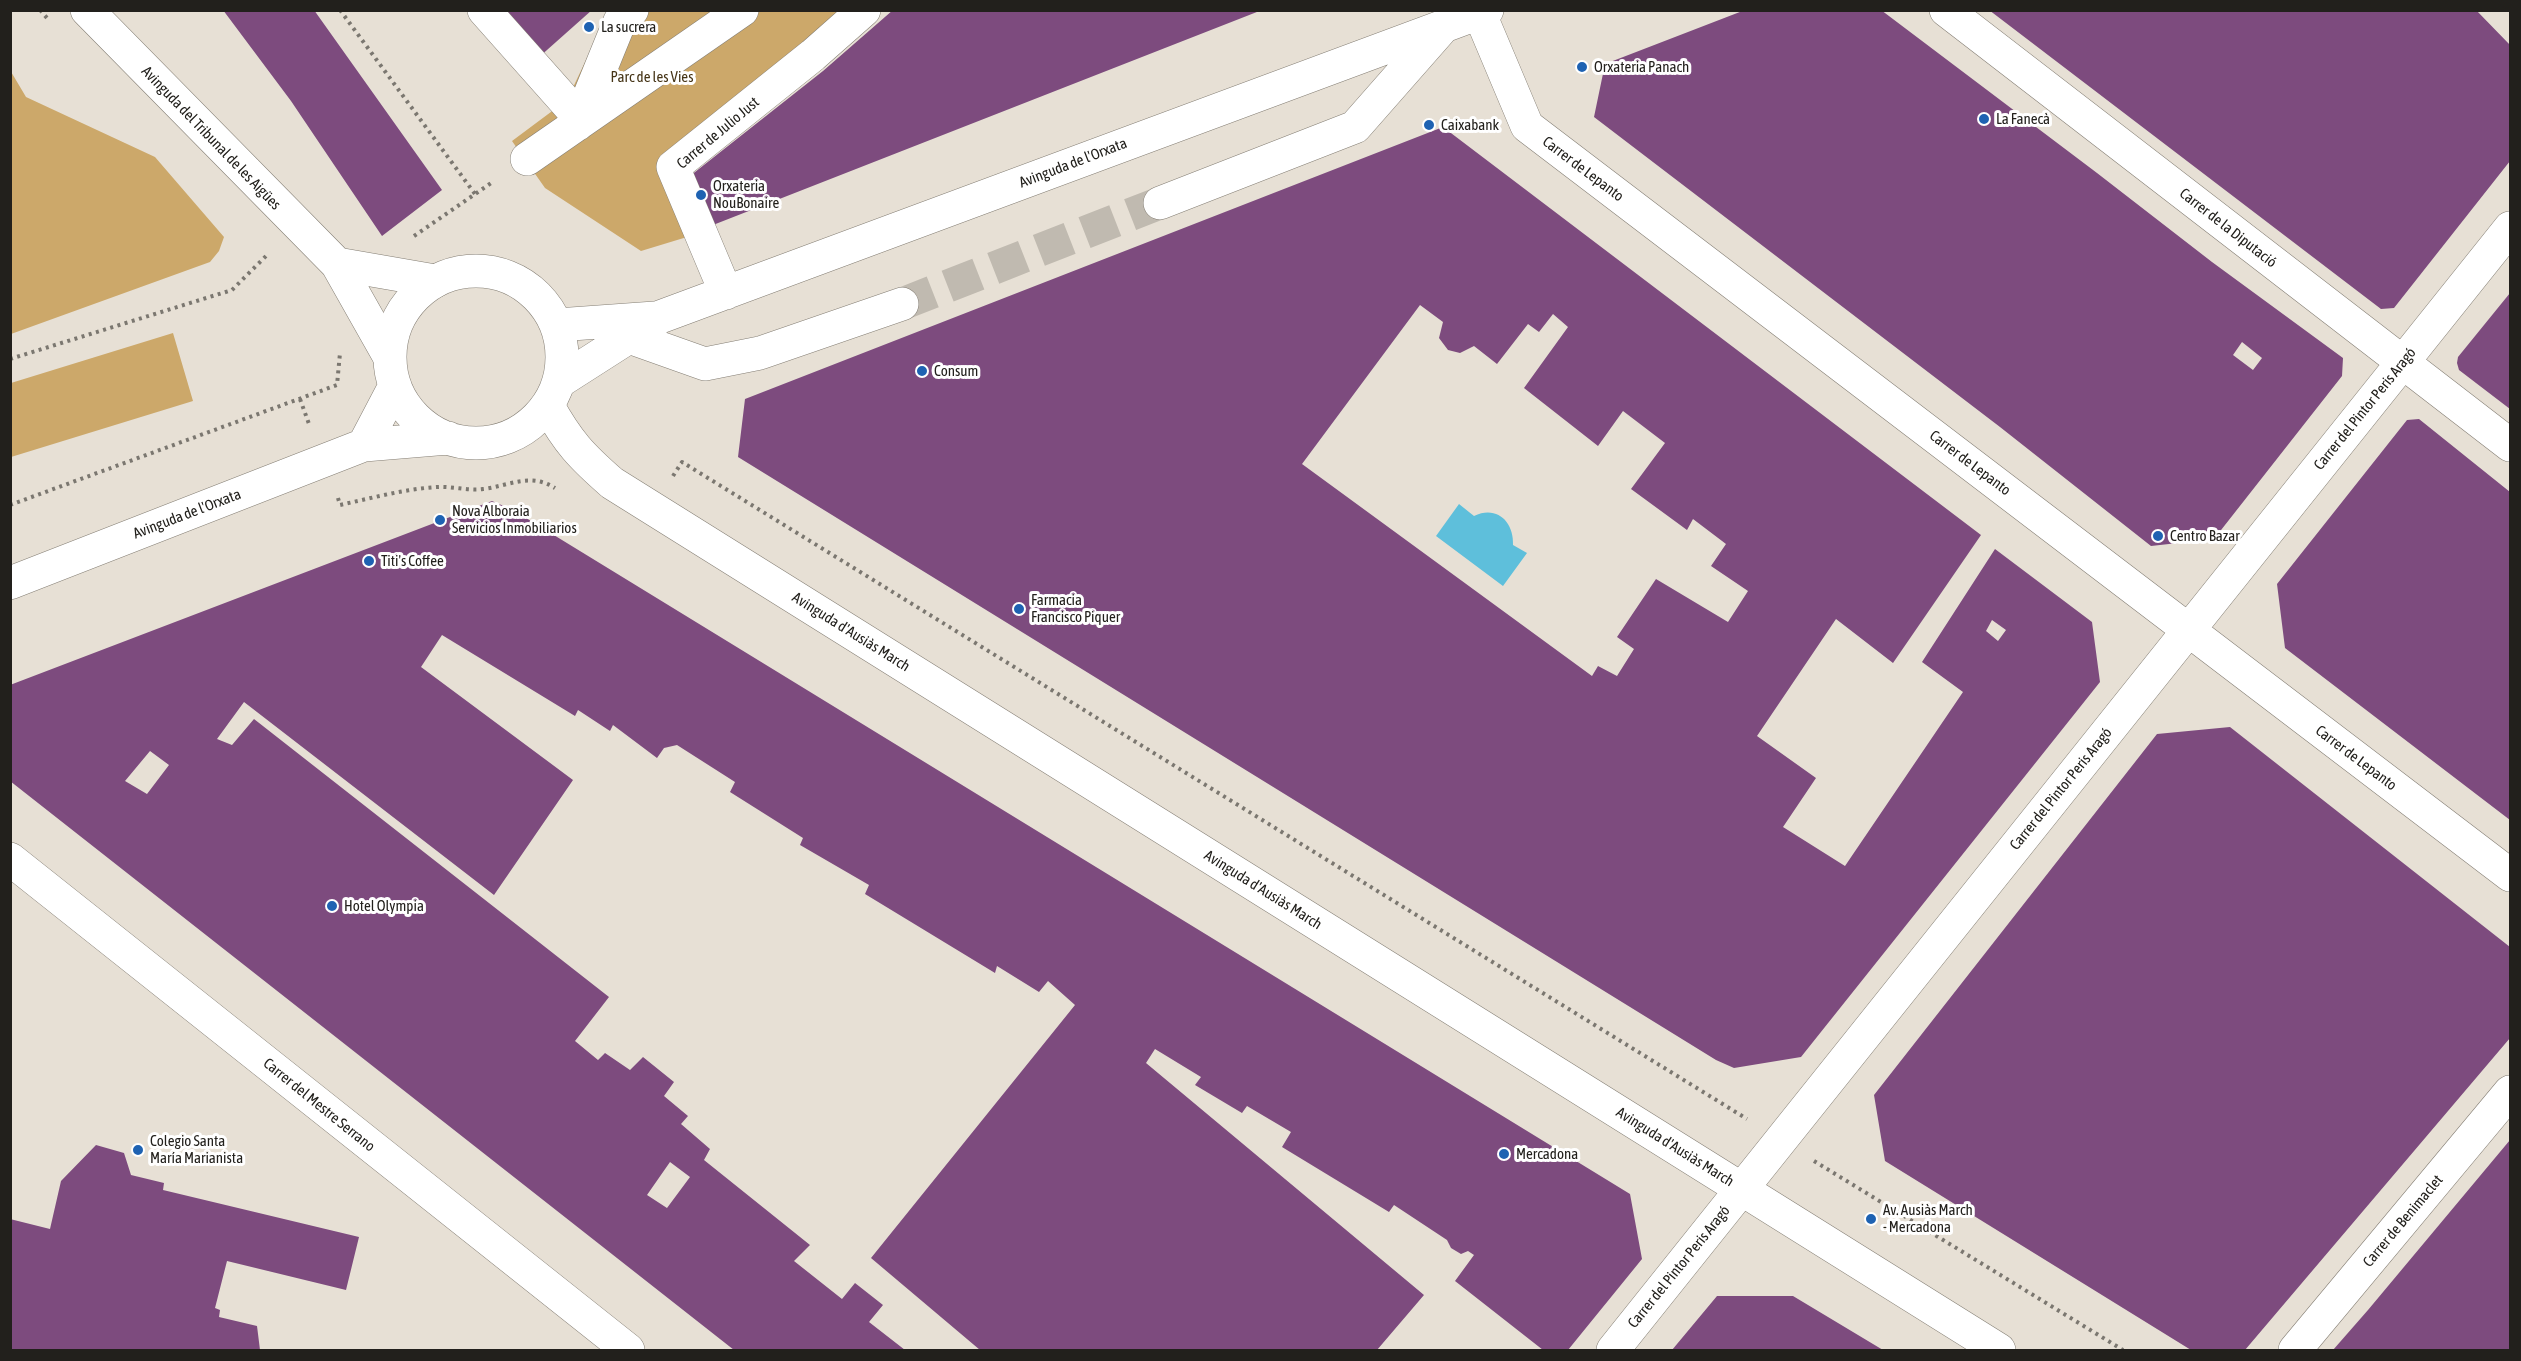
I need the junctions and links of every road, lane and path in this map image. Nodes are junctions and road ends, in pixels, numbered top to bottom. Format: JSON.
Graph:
{"nodes":[{"id":1,"x":40,"y":10,"type":"edge"},
{"id":2,"x":87,"y":10,"type":"edge"},
{"id":3,"x":340,"y":10,"type":"edge"},
{"id":4,"x":484,"y":10,"type":"edge"},
{"id":5,"x":632,"y":10,"type":"edge"},
{"id":6,"x":742,"y":10,"type":"edge"},
{"id":7,"x":864,"y":10,"type":"edge"},
{"id":8,"x":1946,"y":10,"type":"edge"},
{"id":9,"x":1482,"y":11,"type":"edge"},
{"id":10,"x":49,"y":19,"type":"dead end"},
{"id":11,"x":1446,"y":24,"type":"junction"},
{"id":12,"x":579,"y":121,"type":"junction"},
{"id":13,"x":526,"y":159,"type":"dead end"},
{"id":14,"x":475,"y":194,"type":"dead end"},
{"id":15,"x":1160,"y":203,"type":"tunnel mouth"},
{"id":16,"x":2511,"y":228,"type":"edge"},
{"id":17,"x":261,"y":244,"type":"dead end"},
{"id":18,"x":278,"y":260,"type":"dead end"},
{"id":19,"x":337,"y":264,"type":"junction"},
{"id":20,"x":435,"y":281,"type":"junction"},
{"id":21,"x":726,"y":293,"type":"junction"},
{"id":22,"x":902,"y":304,"type":"tunnel mouth"},
{"id":23,"x":660,"y":318,"type":"junction"},
{"id":24,"x":557,"y":325,"type":"junction"},
{"id":25,"x":629,"y":337,"type":"junction"},
{"id":26,"x":341,"y":345,"type":"dead end"},
{"id":27,"x":2403,"y":362,"type":"junction"},
{"id":28,"x":392,"y":371,"type":"junction"},
{"id":29,"x":554,"y":393,"type":"junction"},
{"id":30,"x":448,"y":438,"type":"junction"},
{"id":31,"x":363,"y":445,"type":"junction"},
{"id":32,"x":2511,"y":445,"type":"edge"},
{"id":33,"x":672,"y":477,"type":"dead end"},
{"id":34,"x":556,"y":488,"type":"dead end"},
{"id":35,"x":10,"y":505,"type":"edge"},
{"id":36,"x":340,"y":505,"type":"dead end"},
{"id":37,"x":10,"y":583,"type":"edge"},
{"id":38,"x":2188,"y":630,"type":"junction"},
{"id":39,"x":10,"y":859,"type":"edge"},
{"id":40,"x":2511,"y":875,"type":"edge"},
{"id":41,"x":2511,"y":1092,"type":"edge"},
{"id":42,"x":1756,"y":1125,"type":"dead end"},
{"id":43,"x":1810,"y":1159,"type":"dead end"},
{"id":44,"x":1742,"y":1189,"type":"junction"},
{"id":45,"x":628,"y":1350,"type":"edge"},
{"id":46,"x":1613,"y":1350,"type":"edge"},
{"id":47,"x":1999,"y":1350,"type":"edge"},
{"id":48,"x":2123,"y":1350,"type":"edge"},
{"id":49,"x":2295,"y":1350,"type":"edge"}],
"edges":[{"from":1,"to":10,"type":"path"},
{"from":2,"to":19,"type":"street","name":"Avinguda del Tribunal de les Aigües"},
{"from":3,"to":14,"type":"path"},
{"from":4,"to":12,"type":"street"},
{"from":5,"to":12,"type":"street"},
{"from":6,"to":12,"type":"street"},
{"from":7,"to":21,"type":"street","name":"Carrer de Julio Just"},
{"from":8,"to":27,"type":"street","name":"Carrer de la Diputació"},
{"from":9,"to":11,"type":"street","name":"Avinguda de l'Orxata"},
{"from":9,"to":38,"type":"street","name":"Carrer de Lepanto"},
{"from":11,"to":15,"type":"street"},
{"from":11,"to":21,"type":"street","name":"Avinguda de l'Orxata"},
{"from":12,"to":13,"type":"street"},
{"from":16,"to":27,"type":"street","name":"Carrer del Pintor Peris Aragó"},
{"from":17,"to":18,"type":"path"},
{"from":19,"to":20,"type":"street"},
{"from":19,"to":28,"type":"street","name":"Avinguda del Tribunal de les Aigües"},
{"from":20,"to":24,"type":"street"},
{"from":20,"to":28,"type":"street"},
{"from":21,"to":23,"type":"street","name":"Avinguda de l'Orxata"},
{"from":22,"to":25,"type":"street"},
{"from":23,"to":24,"type":"street","name":"Avinguda de l'Orxata"},
{"from":23,"to":25,"type":"street","name":"Avinguda de l'Orxata"},
{"from":24,"to":29,"type":"street"},
{"from":25,"to":29,"type":"street","name":"Avinguda de l'Orxata"},
{"from":26,"to":35,"type":"path"},
{"from":27,"to":32,"type":"street","name":"Carrer de la Diputació"},
{"from":27,"to":38,"type":"street","name":"Carrer del Pintor Peris Aragó"},
{"from":28,"to":30,"type":"street"},
{"from":28,"to":31,"type":"street"},
{"from":29,"to":30,"type":"street"},
{"from":29,"to":44,"type":"street","name":"Avinguda d'Ausiàs March"},
{"from":30,"to":31,"type":"street","name":"Avinguda de l'Orxata"},
{"from":31,"to":37,"type":"street","name":"Avinguda de l'Orxata"},
{"from":33,"to":42,"type":"path"},
{"from":34,"to":36,"type":"path"},
{"from":38,"to":40,"type":"street","name":"Carrer de Lepanto"},
{"from":38,"to":44,"type":"street","name":"Carrer del Pintor Peris Aragó"},
{"from":39,"to":45,"type":"street","name":"Carrer del Mestre Serrano"},
{"from":41,"to":49,"type":"street","name":"Carrer de Benimaclet"},
{"from":43,"to":48,"type":"path"},
{"from":44,"to":46,"type":"street","name":"Carrer del Pintor Peris Aragó"},
{"from":44,"to":47,"type":"street","name":"Avinguda d'Ausiàs March"}]}
